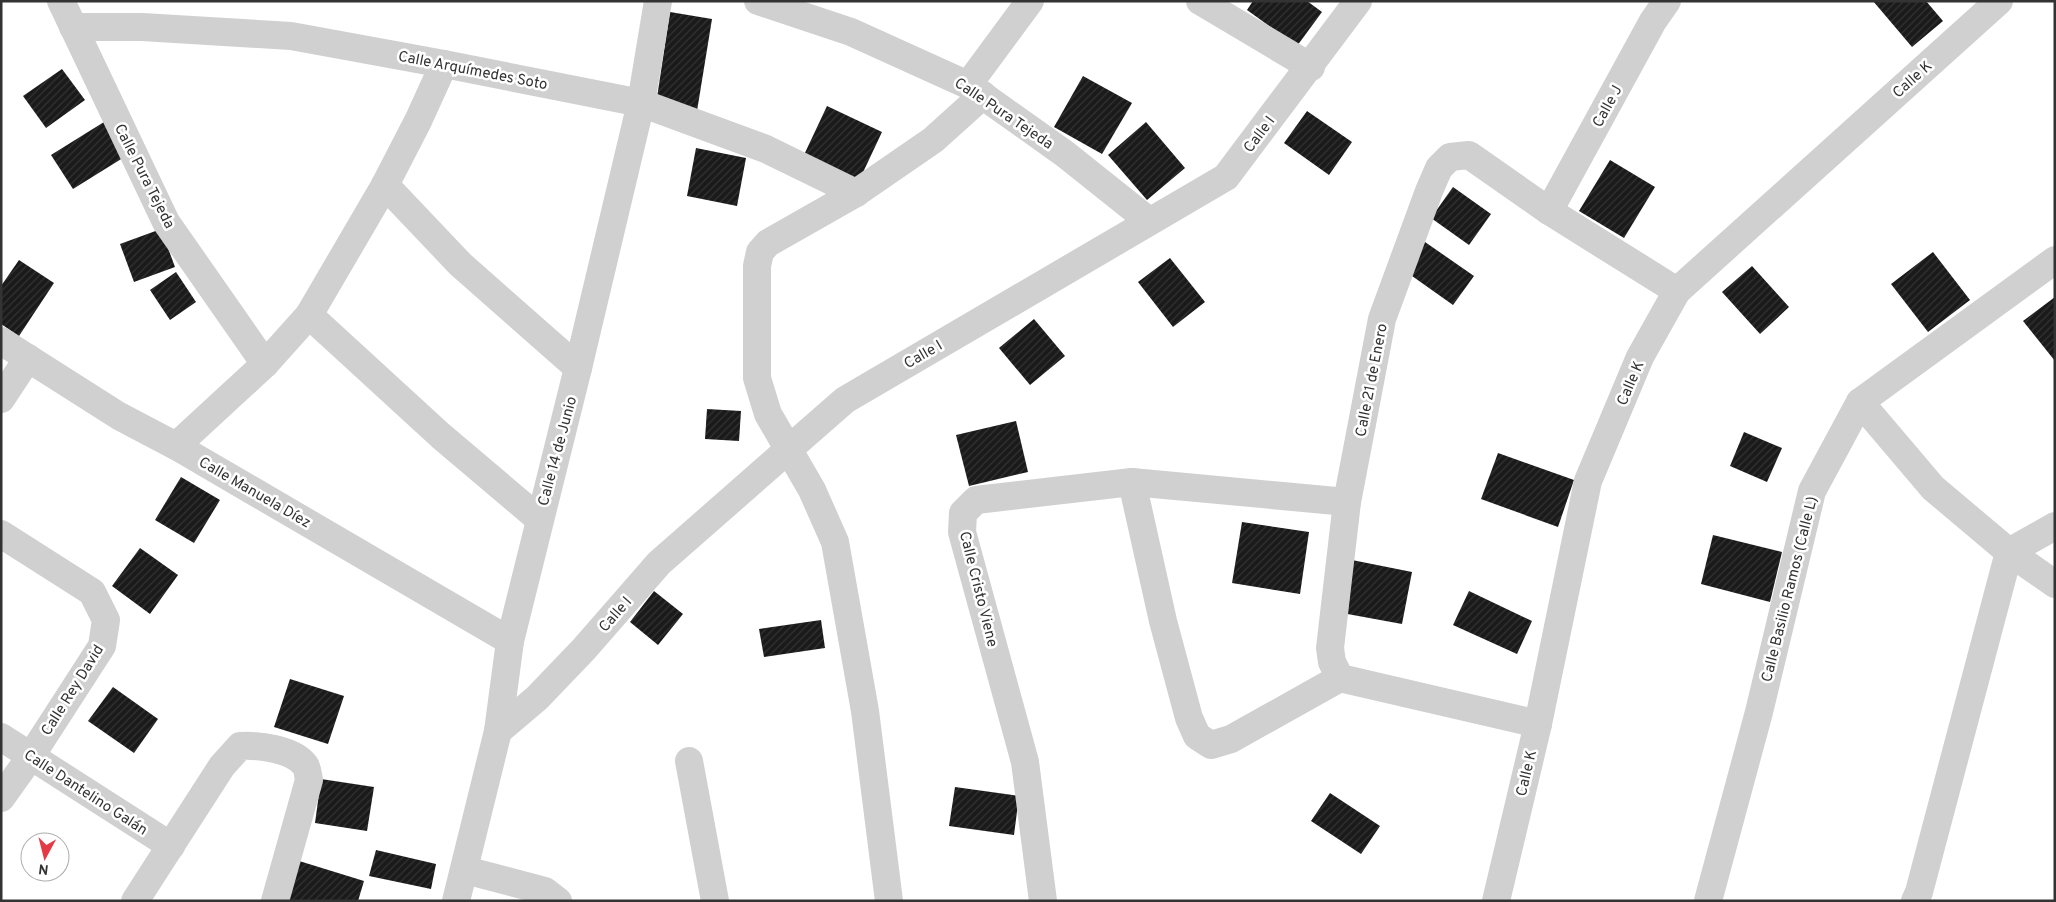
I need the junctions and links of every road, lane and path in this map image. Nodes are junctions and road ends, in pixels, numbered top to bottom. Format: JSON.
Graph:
{"nodes":[{"id":1,"x":61,"y":1,"type":"edge"},
{"id":2,"x":658,"y":1,"type":"edge"},
{"id":3,"x":758,"y":1,"type":"edge"},
{"id":4,"x":1030,"y":1,"type":"edge"},
{"id":5,"x":1200,"y":1,"type":"edge"},
{"id":6,"x":1358,"y":1,"type":"edge"},
{"id":7,"x":1667,"y":1,"type":"edge"},
{"id":8,"x":1999,"y":1,"type":"edge"},
{"id":9,"x":73,"y":27,"type":"junction"},
{"id":10,"x":444,"y":64,"type":"junction"},
{"id":11,"x":1311,"y":66,"type":"junction"},
{"id":12,"x":976,"y":90,"type":"junction"},
{"id":13,"x":641,"y":103,"type":"junction"},
{"id":14,"x":385,"y":185,"type":"junction"},
{"id":15,"x":856,"y":193,"type":"junction"},
{"id":16,"x":1549,"y":211,"type":"junction"},
{"id":17,"x":1149,"y":221,"type":"junction"},
{"id":18,"x":2055,"y":260,"type":"edge"},
{"id":19,"x":1677,"y":291,"type":"junction"},
{"id":20,"x":309,"y":315,"type":"junction"},
{"id":21,"x":1,"y":341,"type":"edge"},
{"id":22,"x":28,"y":358,"type":"junction"},
{"id":23,"x":265,"y":364,"type":"junction"},
{"id":24,"x":578,"y":368,"type":"junction"},
{"id":25,"x":1,"y":399,"type":"edge"},
{"id":26,"x":1860,"y":402,"type":"junction"},
{"id":27,"x":176,"y":446,"type":"junction"},
{"id":28,"x":788,"y":448,"type":"junction"},
{"id":29,"x":1132,"y":482,"type":"junction"},
{"id":30,"x":1347,"y":502,"type":"junction"},
{"id":31,"x":539,"y":519,"type":"junction"},
{"id":32,"x":2055,"y":526,"type":"edge"},
{"id":33,"x":1,"y":534,"type":"edge"},
{"id":34,"x":2009,"y":552,"type":"junction"},
{"id":35,"x":2055,"y":584,"type":"edge"},
{"id":36,"x":510,"y":641,"type":"junction"},
{"id":37,"x":1340,"y":678,"type":"junction"},
{"id":38,"x":1538,"y":724,"type":"junction"},
{"id":39,"x":498,"y":731,"type":"junction"},
{"id":40,"x":1,"y":737,"type":"edge"},
{"id":41,"x":31,"y":756,"type":"junction"},
{"id":42,"x":689,"y":761,"type":"dead end"},
{"id":43,"x":1,"y":798,"type":"edge"},
{"id":44,"x":171,"y":846,"type":"junction"},
{"id":45,"x":465,"y":870,"type":"junction"},
{"id":46,"x":135,"y":901,"type":"edge"},
{"id":47,"x":276,"y":901,"type":"edge"},
{"id":48,"x":456,"y":901,"type":"edge"},
{"id":49,"x":558,"y":901,"type":"edge"},
{"id":50,"x":715,"y":901,"type":"edge"},
{"id":51,"x":889,"y":901,"type":"edge"},
{"id":52,"x":1043,"y":901,"type":"edge"},
{"id":53,"x":1496,"y":901,"type":"edge"},
{"id":54,"x":1708,"y":901,"type":"edge"},
{"id":55,"x":1915,"y":901,"type":"edge"}],
"edges":[{"from":1,"to":9,"type":"street","name":"Calle Pura Tejeda"},
{"from":2,"to":13,"type":"street","name":"Calle 14 de Junio"},
{"from":3,"to":12,"type":"street","name":"Calle Pura Tejeda"},
{"from":4,"to":12,"type":"street"},
{"from":5,"to":11,"type":"street"},
{"from":6,"to":11,"type":"street","name":"Calle I"},
{"from":7,"to":16,"type":"street","name":"Calle J"},
{"from":8,"to":19,"type":"street","name":"Calle K"},
{"from":9,"to":10,"type":"street","name":"Calle Arquímedes Soto"},
{"from":9,"to":23,"type":"street","name":"Calle Pura Tejeda"},
{"from":10,"to":13,"type":"street","name":"Calle Arquímedes Soto"},
{"from":10,"to":14,"type":"street"},
{"from":11,"to":17,"type":"street","name":"Calle I"},
{"from":12,"to":15,"type":"street"},
{"from":12,"to":17,"type":"street","name":"Calle Pura Tejeda"},
{"from":13,"to":15,"type":"street","name":"Calle Arquímedes Soto"},
{"from":13,"to":24,"type":"street","name":"Calle 14 de Junio"},
{"from":14,"to":20,"type":"street"},
{"from":14,"to":24,"type":"street"},
{"from":15,"to":28,"type":"street"},
{"from":16,"to":19,"type":"street","name":"Calle 21 de Enero"},
{"from":16,"to":30,"type":"street","name":"Calle 21 de Enero"},
{"from":17,"to":28,"type":"street","name":"Calle I"},
{"from":18,"to":26,"type":"street","name":"Calle Basilio Ramos (Calle L)"},
{"from":19,"to":38,"type":"street","name":"Calle K"},
{"from":20,"to":23,"type":"street"},
{"from":20,"to":31,"type":"street"},
{"from":21,"to":22,"type":"street","name":"Calle Manuela Díez"},
{"from":22,"to":25,"type":"street"},
{"from":22,"to":27,"type":"street","name":"Calle Manuela Díez"},
{"from":23,"to":27,"type":"street"},
{"from":24,"to":31,"type":"street","name":"Calle 14 de Junio"},
{"from":26,"to":34,"type":"street"},
{"from":26,"to":54,"type":"street","name":"Calle Basilio Ramos (Calle L)"},
{"from":27,"to":36,"type":"street","name":"Calle Manuela Díez"},
{"from":28,"to":39,"type":"street","name":"Calle I"},
{"from":28,"to":51,"type":"street"},
{"from":29,"to":30,"type":"street","name":"Calle Cristo Viene"},
{"from":29,"to":37,"type":"street"},
{"from":29,"to":52,"type":"street","name":"Calle Cristo Viene"},
{"from":30,"to":37,"type":"street","name":"Calle 21 de Enero"},
{"from":31,"to":36,"type":"street","name":"Calle 14 de Junio"},
{"from":32,"to":34,"type":"street"},
{"from":33,"to":41,"type":"street","name":"Calle Rey David"},
{"from":34,"to":35,"type":"street"},
{"from":34,"to":55,"type":"street"},
{"from":36,"to":39,"type":"street","name":"Calle 14 de Junio"},
{"from":37,"to":38,"type":"street"},
{"from":38,"to":53,"type":"street","name":"Calle K"},
{"from":39,"to":45,"type":"street","name":"Calle 14 de Junio"},
{"from":40,"to":41,"type":"street","name":"Calle Dantelino Galán"},
{"from":41,"to":43,"type":"street","name":"Calle Rey David"},
{"from":41,"to":44,"type":"street","name":"Calle Dantelino Galán"},
{"from":42,"to":50,"type":"street"},
{"from":44,"to":46,"type":"street"},
{"from":44,"to":47,"type":"street"},
{"from":45,"to":48,"type":"street","name":"Calle 14 de Junio"},
{"from":45,"to":49,"type":"street"}]}
